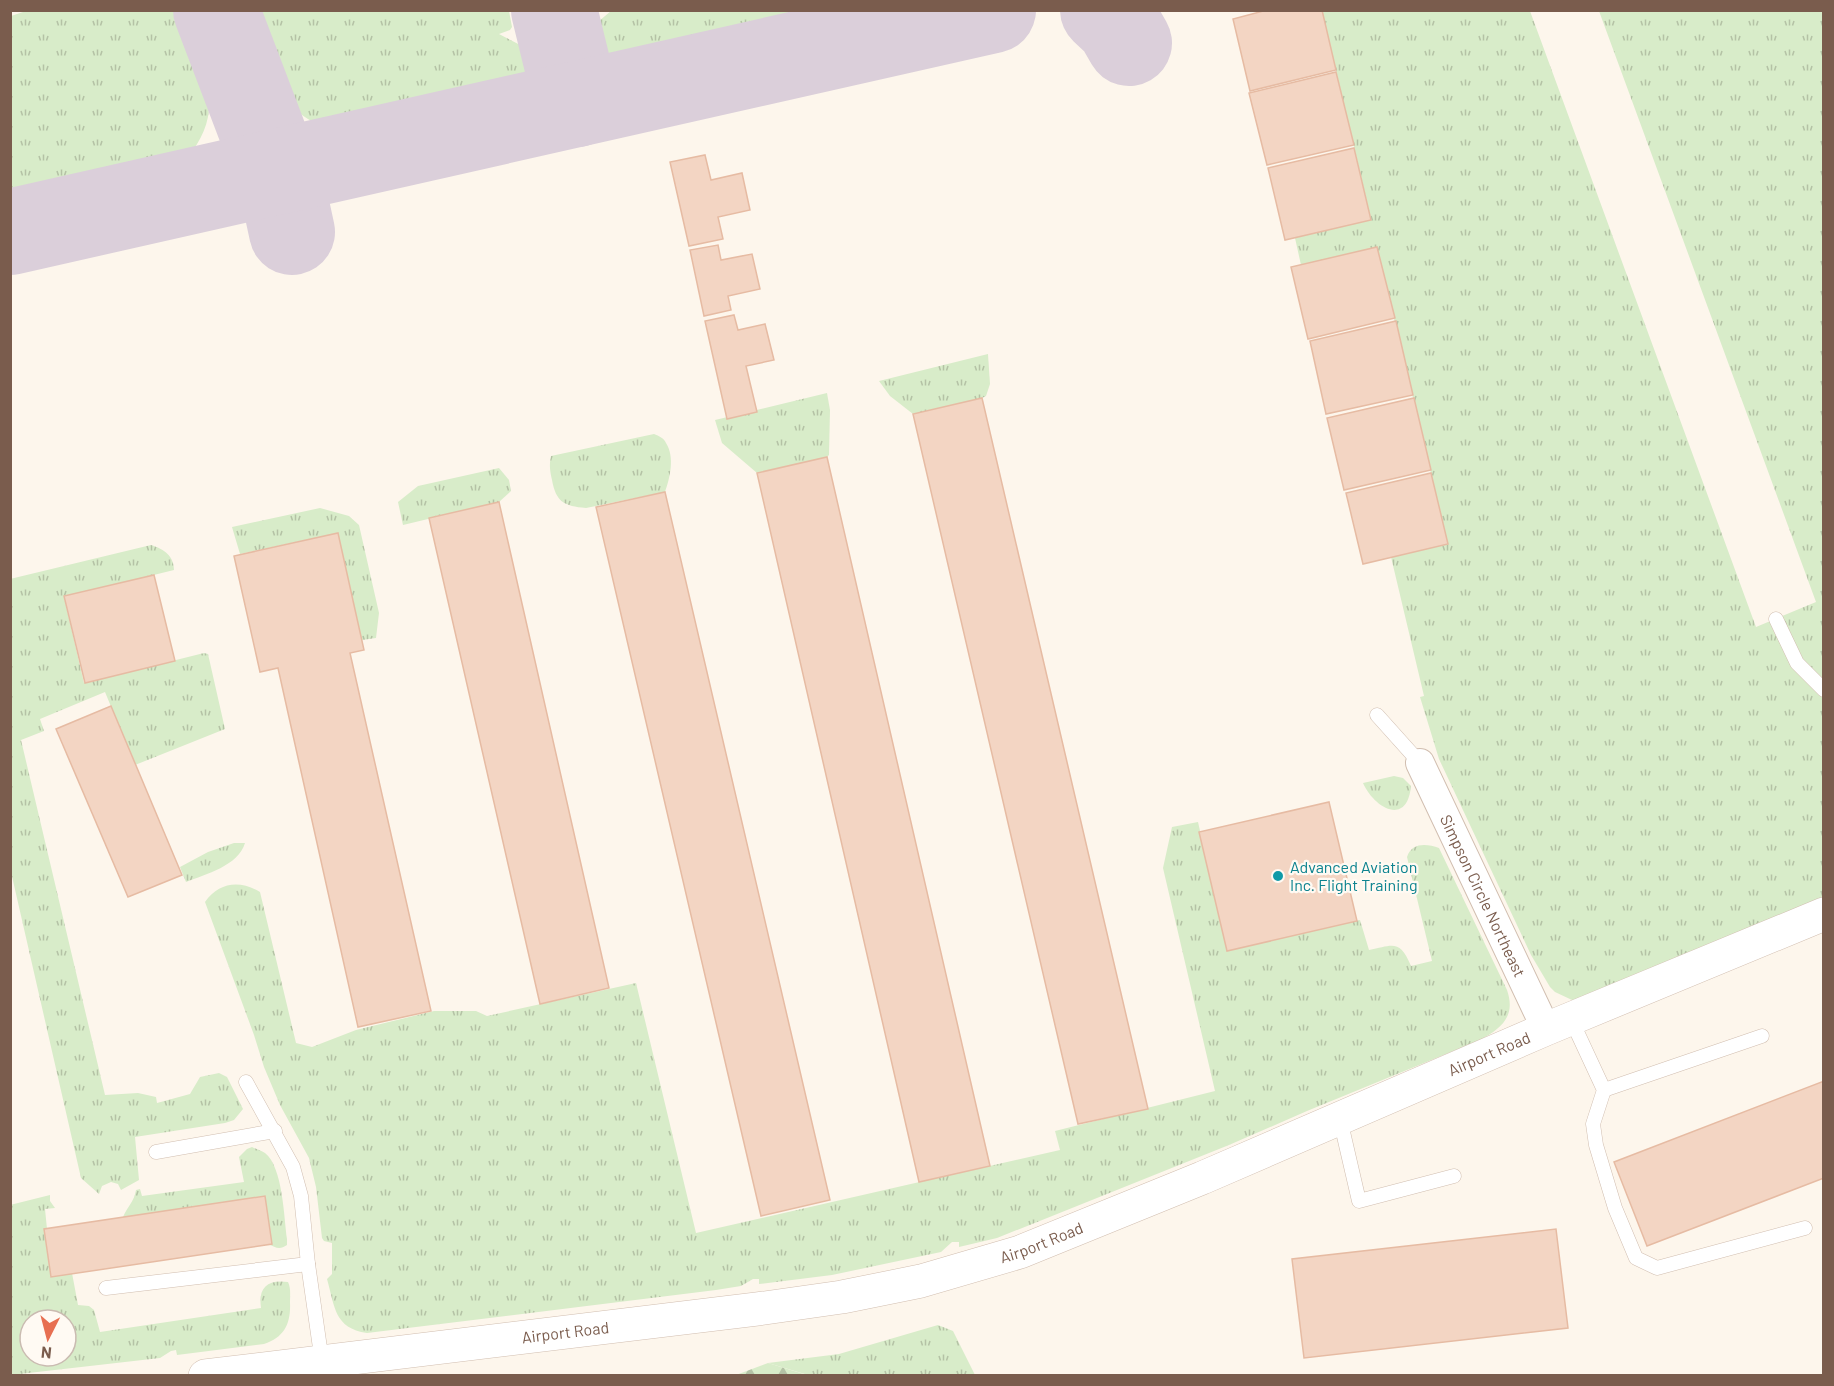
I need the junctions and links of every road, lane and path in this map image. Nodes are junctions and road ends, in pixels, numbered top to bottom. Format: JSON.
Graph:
{"nodes":[{"id":1,"x":1776,"y":619,"type":"dead end"},
{"id":2,"x":1824,"y":690,"type":"edge"},
{"id":3,"x":1377,"y":715,"type":"dead end"},
{"id":4,"x":1420,"y":764,"type":"joint"},
{"id":5,"x":1824,"y":914,"type":"edge"},
{"id":6,"x":1558,"y":1024,"type":"junction"},
{"id":7,"x":1762,"y":1036,"type":"dead end"},
{"id":8,"x":246,"y":1082,"type":"dead end"},
{"id":9,"x":1604,"y":1090,"type":"junction"},
{"id":10,"x":1340,"y":1119,"type":"junction"},
{"id":11,"x":275,"y":1131,"type":"junction"},
{"id":12,"x":156,"y":1152,"type":"dead end"},
{"id":13,"x":1454,"y":1176,"type":"dead end"},
{"id":14,"x":1805,"y":1228,"type":"dead end"},
{"id":15,"x":308,"y":1264,"type":"junction"},
{"id":16,"x":106,"y":1288,"type":"dead end"},
{"id":17,"x":322,"y":1362,"type":"junction"},
{"id":18,"x":205,"y":1376,"type":"edge"}],
"edges":[{"from":1,"to":2,"type":"lane"},
{"from":3,"to":4,"type":"lane"},
{"from":4,"to":6,"type":"street","name":"Simpson Circle Northeast"},
{"from":5,"to":6,"type":"street","name":"Airport Road"},
{"from":6,"to":9,"type":"lane"},
{"from":6,"to":10,"type":"street","name":"Airport Road"},
{"from":7,"to":9,"type":"lane"},
{"from":8,"to":11,"type":"lane"},
{"from":9,"to":14,"type":"lane"},
{"from":10,"to":13,"type":"lane"},
{"from":10,"to":17,"type":"street","name":"Airport Road"},
{"from":11,"to":12,"type":"lane"},
{"from":11,"to":15,"type":"lane"},
{"from":15,"to":16,"type":"lane"},
{"from":15,"to":17,"type":"lane"},
{"from":17,"to":18,"type":"street","name":"Airport Road"}]}
